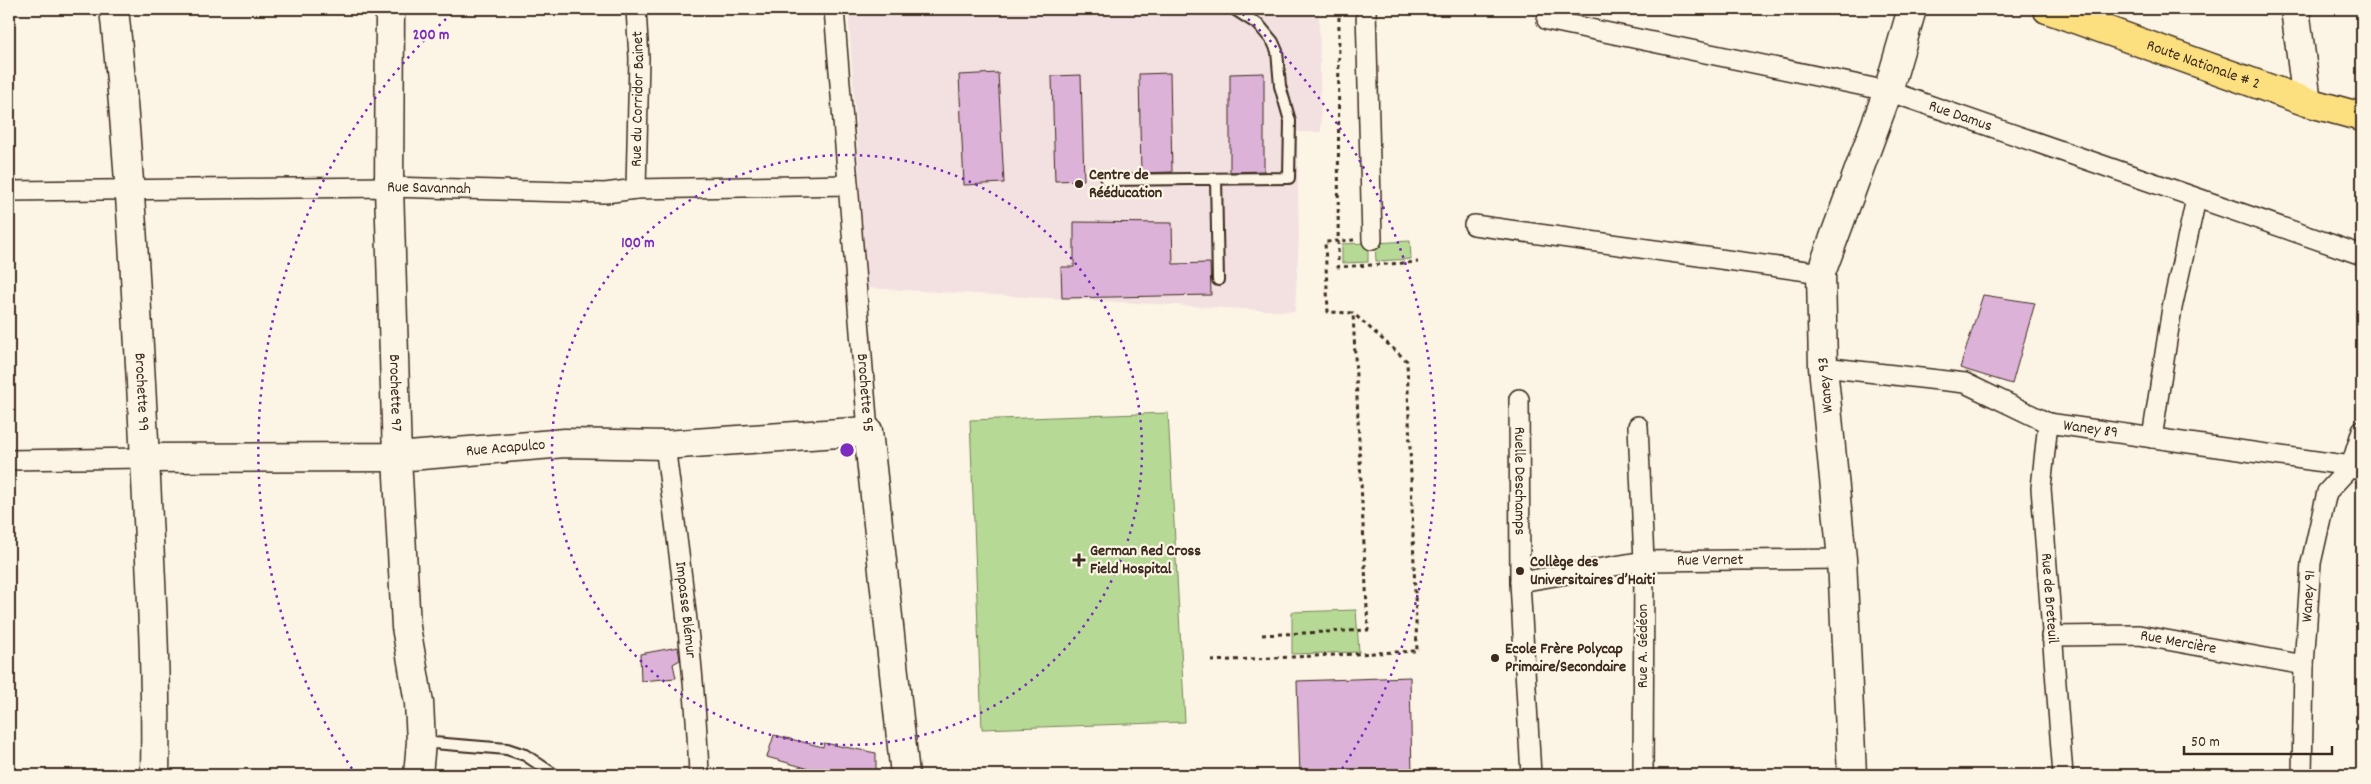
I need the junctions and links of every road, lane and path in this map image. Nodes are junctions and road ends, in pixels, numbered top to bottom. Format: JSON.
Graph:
{"nodes":[{"id":1,"x":114,"y":9,"type":"edge"},
{"id":2,"x":390,"y":9,"type":"edge"},
{"id":3,"x":636,"y":9,"type":"edge"},
{"id":4,"x":834,"y":9,"type":"edge"},
{"id":5,"x":1234,"y":9,"type":"edge"},
{"id":6,"x":1339,"y":9,"type":"edge"},
{"id":7,"x":1366,"y":9,"type":"edge"},
{"id":8,"x":1912,"y":9,"type":"edge"},
{"id":9,"x":2047,"y":9,"type":"edge"},
{"id":10,"x":2295,"y":9,"type":"edge"},
{"id":11,"x":2073,"y":13,"type":"edge"},
{"id":12,"x":1547,"y":20,"type":"dead end"},
{"id":13,"x":1888,"y":91,"type":"junction"},
{"id":14,"x":2307,"y":102,"type":"junction"},
{"id":15,"x":2362,"y":117,"type":"edge"},
{"id":16,"x":1216,"y":179,"type":"junction"},
{"id":17,"x":1106,"y":180,"type":"dead end"},
{"id":18,"x":848,"y":185,"type":"junction"},
{"id":19,"x":389,"y":188,"type":"junction"},
{"id":20,"x":131,"y":189,"type":"junction"},
{"id":21,"x":636,"y":189,"type":"junction"},
{"id":22,"x":9,"y":191,"type":"edge"},
{"id":23,"x":2196,"y":198,"type":"junction"},
{"id":24,"x":1474,"y":225,"type":"dead end"},
{"id":25,"x":1372,"y":240,"type":"dead end"},
{"id":26,"x":1325,"y":242,"type":"dead end"},
{"id":27,"x":2362,"y":255,"type":"edge"},
{"id":28,"x":1418,"y":262,"type":"dead end"},
{"id":29,"x":1821,"y":273,"type":"junction"},
{"id":30,"x":1218,"y":280,"type":"dead end"},
{"id":31,"x":1353,"y":312,"type":"junction"},
{"id":32,"x":1824,"y":367,"type":"junction"},
{"id":33,"x":1519,"y":399,"type":"dead end"},
{"id":34,"x":2048,"y":423,"type":"junction"},
{"id":35,"x":1638,"y":426,"type":"dead end"},
{"id":36,"x":2362,"y":430,"type":"edge"},
{"id":37,"x":868,"y":431,"type":"junction"},
{"id":38,"x":2152,"y":438,"type":"junction"},
{"id":39,"x":665,"y":445,"type":"junction"},
{"id":40,"x":397,"y":457,"type":"junction"},
{"id":41,"x":144,"y":458,"type":"junction"},
{"id":42,"x":9,"y":460,"type":"edge"},
{"id":43,"x":2357,"y":469,"type":"edge"},
{"id":44,"x":1842,"y":559,"type":"junction"},
{"id":45,"x":1644,"y":561,"type":"junction"},
{"id":46,"x":1520,"y":582,"type":"junction"},
{"id":47,"x":1262,"y":635,"type":"dead end"},
{"id":48,"x":2051,"y":636,"type":"junction"},
{"id":49,"x":1211,"y":661,"type":"dead end"},
{"id":50,"x":2304,"y":665,"type":"junction"},
{"id":51,"x":421,"y":742,"type":"junction"},
{"id":52,"x":901,"y":770,"type":"edge"},
{"id":53,"x":155,"y":775,"type":"edge"},
{"id":54,"x":418,"y":775,"type":"edge"},
{"id":55,"x":555,"y":775,"type":"edge"},
{"id":56,"x":699,"y":775,"type":"edge"},
{"id":57,"x":1531,"y":775,"type":"edge"},
{"id":58,"x":1643,"y":775,"type":"edge"},
{"id":59,"x":1852,"y":775,"type":"edge"},
{"id":60,"x":2063,"y":775,"type":"edge"},
{"id":61,"x":2302,"y":775,"type":"edge"}],
"edges":[{"from":1,"to":20,"type":"street","name":"Brochette 99"},
{"from":2,"to":19,"type":"street","name":"Brochette 97"},
{"from":3,"to":21,"type":"street","name":"Rue du Corridor Bainet"},
{"from":4,"to":18,"type":"street","name":"Brochette 95"},
{"from":5,"to":16,"type":"lane"},
{"from":6,"to":28,"type":"path"},
{"from":7,"to":25,"type":"street"},
{"from":8,"to":13,"type":"street","name":"Waney 93"},
{"from":9,"to":11,"type":"main road","name":"Route Nationale # 2"},
{"from":10,"to":14,"type":"street"},
{"from":11,"to":14,"type":"main road","name":"Route Nationale # 2"},
{"from":12,"to":13,"type":"street","name":"Rue Damus"},
{"from":13,"to":23,"type":"street","name":"Rue Damus"},
{"from":13,"to":29,"type":"street","name":"Waney 93"},
{"from":14,"to":15,"type":"main road","name":"Route Nationale # 2"},
{"from":16,"to":17,"type":"lane"},
{"from":16,"to":30,"type":"lane"},
{"from":18,"to":21,"type":"street","name":"Rue Savannah"},
{"from":18,"to":37,"type":"street","name":"Brochette 95"},
{"from":19,"to":20,"type":"street","name":"Rue Savannah"},
{"from":19,"to":21,"type":"street","name":"Rue Savannah"},
{"from":19,"to":40,"type":"street","name":"Brochette 97"},
{"from":20,"to":22,"type":"street","name":"Rue Savannah"},
{"from":20,"to":41,"type":"street","name":"Brochette 99"},
{"from":23,"to":27,"type":"street","name":"Rue Damus"},
{"from":23,"to":38,"type":"street"},
{"from":24,"to":29,"type":"street"},
{"from":26,"to":31,"type":"path"},
{"from":29,"to":32,"type":"street","name":"Waney 93"},
{"from":31,"to":47,"type":"path"},
{"from":31,"to":49,"type":"path"},
{"from":32,"to":34,"type":"street","name":"Waney 89"},
{"from":32,"to":44,"type":"street","name":"Waney 93"},
{"from":33,"to":46,"type":"street","name":"Ruelle Deschamps"},
{"from":34,"to":38,"type":"street","name":"Waney 89"},
{"from":34,"to":48,"type":"street","name":"Rue de Breteuil"},
{"from":35,"to":45,"type":"street","name":"Rue A. Gédéon"},
{"from":36,"to":43,"type":"street","name":"Waney 91"},
{"from":37,"to":39,"type":"street","name":"Rue Acapulco"},
{"from":37,"to":52,"type":"street","name":"Brochette 95"},
{"from":38,"to":43,"type":"street","name":"Waney 89"},
{"from":39,"to":40,"type":"street","name":"Rue Acapulco"},
{"from":39,"to":56,"type":"street","name":"Impasse Blémur"},
{"from":40,"to":41,"type":"street","name":"Rue Acapulco"},
{"from":40,"to":51,"type":"street","name":"Brochette 97"},
{"from":41,"to":42,"type":"street"},
{"from":41,"to":53,"type":"street","name":"Brochette 99"},
{"from":43,"to":50,"type":"street","name":"Waney 91"},
{"from":44,"to":45,"type":"street","name":"Rue Vernet"},
{"from":44,"to":59,"type":"street","name":"Waney 93"},
{"from":45,"to":46,"type":"street","name":"Rue Vernet"},
{"from":45,"to":58,"type":"street","name":"Rue A. Gédéon"},
{"from":46,"to":57,"type":"street","name":"Ruelle Deschamps"},
{"from":48,"to":50,"type":"street","name":"Rue Mercière"},
{"from":48,"to":60,"type":"street","name":"Rue de Breteuil"},
{"from":50,"to":61,"type":"street","name":"Waney 91"},
{"from":51,"to":54,"type":"street","name":"Brochette 97"},
{"from":51,"to":55,"type":"lane"}]}
